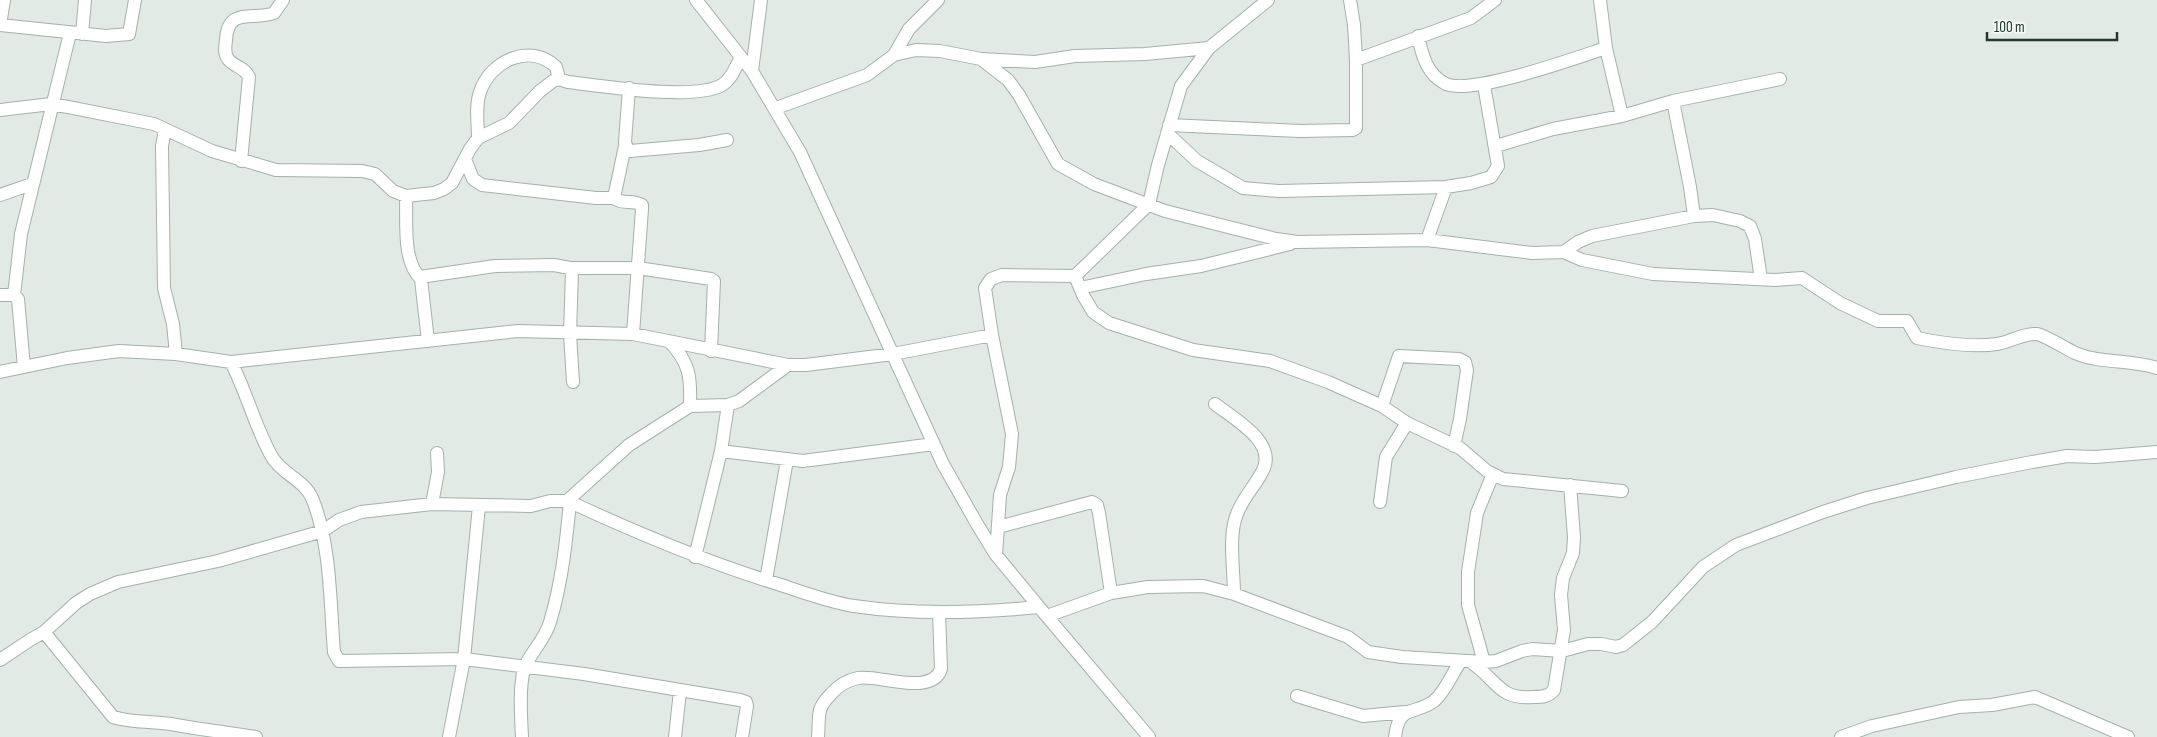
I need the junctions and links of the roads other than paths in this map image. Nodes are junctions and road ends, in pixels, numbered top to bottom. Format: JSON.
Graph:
{"nodes":[{"id":1,"x":4,"y":0,"type":"edge"},
{"id":2,"x":85,"y":0,"type":"edge"},
{"id":3,"x":135,"y":0,"type":"edge"},
{"id":4,"x":283,"y":0,"type":"edge"},
{"id":5,"x":696,"y":0,"type":"edge"},
{"id":6,"x":761,"y":0,"type":"edge"},
{"id":7,"x":938,"y":0,"type":"edge"},
{"id":8,"x":1268,"y":0,"type":"edge"},
{"id":9,"x":1350,"y":0,"type":"edge"},
{"id":10,"x":1496,"y":0,"type":"edge"},
{"id":11,"x":1600,"y":0,"type":"edge"},
{"id":12,"x":76,"y":33,"type":"junction"},
{"id":13,"x":1418,"y":36,"type":"junction"},
{"id":14,"x":1209,"y":48,"type":"junction"},
{"id":15,"x":1606,"y":48,"type":"junction"},
{"id":16,"x":894,"y":55,"type":"junction"},
{"id":17,"x":741,"y":56,"type":"junction"},
{"id":18,"x":980,"y":59,"type":"junction"},
{"id":19,"x":1356,"y":60,"type":"junction"},
{"id":20,"x":752,"y":71,"type":"junction"},
{"id":21,"x":559,"y":79,"type":"junction"},
{"id":22,"x":1780,"y":79,"type":"dead end"},
{"id":23,"x":1484,"y":85,"type":"junction"},
{"id":24,"x":629,"y":88,"type":"junction"},
{"id":25,"x":1673,"y":101,"type":"junction"},
{"id":26,"x":51,"y":104,"type":"junction"},
{"id":27,"x":776,"y":108,"type":"junction"},
{"id":28,"x":0,"y":110,"type":"edge"},
{"id":29,"x":1622,"y":116,"type":"junction"},
{"id":30,"x":1168,"y":129,"type":"junction"},
{"id":31,"x":165,"y":130,"type":"junction"},
{"id":32,"x":478,"y":138,"type":"junction"},
{"id":33,"x":727,"y":140,"type":"dead end"},
{"id":34,"x":625,"y":146,"type":"junction"},
{"id":35,"x":1496,"y":146,"type":"junction"},
{"id":36,"x":465,"y":158,"type":"junction"},
{"id":37,"x":241,"y":160,"type":"junction"},
{"id":38,"x":32,"y":184,"type":"junction"},
{"id":39,"x":1446,"y":187,"type":"junction"},
{"id":40,"x":0,"y":195,"type":"edge"},
{"id":41,"x":406,"y":196,"type":"junction"},
{"id":42,"x":614,"y":198,"type":"junction"},
{"id":43,"x":1149,"y":204,"type":"junction"},
{"id":44,"x":1694,"y":216,"type":"junction"},
{"id":45,"x":1427,"y":240,"type":"junction"},
{"id":46,"x":1297,"y":242,"type":"junction"},
{"id":47,"x":1564,"y":252,"type":"junction"},
{"id":48,"x":570,"y":268,"type":"junction"},
{"id":49,"x":638,"y":268,"type":"junction"},
{"id":50,"x":1075,"y":276,"type":"junction"},
{"id":51,"x":420,"y":277,"type":"junction"},
{"id":52,"x":1761,"y":279,"type":"junction"},
{"id":53,"x":1080,"y":288,"type":"junction"},
{"id":54,"x":0,"y":295,"type":"edge"},
{"id":55,"x":14,"y":295,"type":"junction"},
{"id":56,"x":570,"y":334,"type":"junction"},
{"id":57,"x":633,"y":334,"type":"junction"},
{"id":58,"x":992,"y":335,"type":"junction"},
{"id":59,"x":428,"y":341,"type":"junction"},
{"id":60,"x":669,"y":341,"type":"junction"},
{"id":61,"x":711,"y":351,"type":"junction"},
{"id":62,"x":176,"y":354,"type":"junction"},
{"id":63,"x":893,"y":354,"type":"junction"},
{"id":64,"x":231,"y":362,"type":"junction"},
{"id":65,"x":788,"y":365,"type":"junction"},
{"id":66,"x":24,"y":366,"type":"junction"},
{"id":67,"x":2157,"y":368,"type":"edge"},
{"id":68,"x":0,"y":372,"type":"edge"},
{"id":69,"x":573,"y":382,"type":"dead end"},
{"id":70,"x":1215,"y":404,"type":"dead end"},
{"id":71,"x":728,"y":405,"type":"junction"},
{"id":72,"x":690,"y":406,"type":"junction"},
{"id":73,"x":1382,"y":406,"type":"junction"},
{"id":74,"x":1407,"y":423,"type":"junction"},
{"id":75,"x":934,"y":444,"type":"junction"},
{"id":76,"x":1454,"y":446,"type":"junction"},
{"id":77,"x":721,"y":451,"type":"junction"},
{"id":78,"x":2157,"y":452,"type":"edge"},
{"id":79,"x":438,"y":453,"type":"dead end"},
{"id":80,"x":787,"y":460,"type":"junction"},
{"id":81,"x":1493,"y":474,"type":"junction"},
{"id":82,"x":1570,"y":485,"type":"junction"},
{"id":83,"x":1622,"y":490,"type":"dead end"},
{"id":84,"x":569,"y":501,"type":"junction"},
{"id":85,"x":1380,"y":502,"type":"dead end"},
{"id":86,"x":432,"y":504,"type":"junction"},
{"id":87,"x":479,"y":506,"type":"junction"},
{"id":88,"x":998,"y":527,"type":"junction"},
{"id":89,"x":323,"y":531,"type":"junction"},
{"id":90,"x":996,"y":555,"type":"junction"},
{"id":91,"x":695,"y":557,"type":"junction"},
{"id":92,"x":766,"y":580,"type":"junction"},
{"id":93,"x":1111,"y":593,"type":"junction"},
{"id":94,"x":1234,"y":594,"type":"junction"},
{"id":95,"x":939,"y":612,"type":"junction"},
{"id":96,"x":1043,"y":612,"type":"junction"},
{"id":97,"x":44,"y":632,"type":"junction"},
{"id":98,"x":1562,"y":651,"type":"junction"},
{"id":99,"x":464,"y":659,"type":"junction"},
{"id":100,"x":0,"y":660,"type":"edge"},
{"id":101,"x":1472,"y":662,"type":"junction"},
{"id":102,"x":525,"y":668,"type":"junction"},
{"id":103,"x":680,"y":692,"type":"junction"},
{"id":104,"x":1297,"y":696,"type":"dead end"},
{"id":105,"x":1405,"y":712,"type":"junction"},
{"id":106,"x":186,"y":732,"type":"edge"},
{"id":107,"x":256,"y":737,"type":"edge"},
{"id":108,"x":449,"y":737,"type":"edge"},
{"id":109,"x":522,"y":737,"type":"edge"},
{"id":110,"x":675,"y":737,"type":"edge"},
{"id":111,"x":742,"y":737,"type":"edge"},
{"id":112,"x":818,"y":737,"type":"edge"},
{"id":113,"x":1149,"y":737,"type":"edge"},
{"id":114,"x":1395,"y":737,"type":"edge"},
{"id":115,"x":1841,"y":737,"type":"edge"},
{"id":116,"x":2128,"y":737,"type":"edge"}],
"edges":[{"from":1,"to":12,"type":"street"},
{"from":2,"to":12,"type":"street"},
{"from":3,"to":12,"type":"street"},
{"from":4,"to":37,"type":"street"},
{"from":5,"to":17,"type":"street"},
{"from":6,"to":20,"type":"street"},
{"from":7,"to":16,"type":"street"},
{"from":8,"to":14,"type":"street"},
{"from":9,"to":19,"type":"street"},
{"from":10,"to":13,"type":"street"},
{"from":11,"to":15,"type":"street"},
{"from":12,"to":26,"type":"street"},
{"from":13,"to":19,"type":"street"},
{"from":13,"to":23,"type":"street"},
{"from":14,"to":18,"type":"street"},
{"from":14,"to":30,"type":"street"},
{"from":15,"to":23,"type":"street"},
{"from":15,"to":29,"type":"street"},
{"from":16,"to":18,"type":"street"},
{"from":16,"to":27,"type":"street"},
{"from":17,"to":20,"type":"street"},
{"from":17,"to":24,"type":"street"},
{"from":18,"to":43,"type":"street"},
{"from":19,"to":30,"type":"street"},
{"from":20,"to":27,"type":"street"},
{"from":21,"to":24,"type":"street"},
{"from":21,"to":32,"type":"street"},
{"from":21,"to":32,"type":"street"},
{"from":22,"to":25,"type":"street"},
{"from":23,"to":35,"type":"street"},
{"from":24,"to":34,"type":"street"},
{"from":25,"to":29,"type":"street"},
{"from":25,"to":44,"type":"street"},
{"from":26,"to":28,"type":"street"},
{"from":26,"to":31,"type":"street"},
{"from":26,"to":38,"type":"street"},
{"from":27,"to":63,"type":"street"},
{"from":29,"to":35,"type":"street"},
{"from":30,"to":39,"type":"street"},
{"from":30,"to":43,"type":"street"},
{"from":31,"to":37,"type":"street"},
{"from":31,"to":62,"type":"street"},
{"from":32,"to":36,"type":"street"},
{"from":33,"to":34,"type":"street"},
{"from":34,"to":42,"type":"street"},
{"from":35,"to":39,"type":"street"},
{"from":36,"to":41,"type":"street"},
{"from":36,"to":42,"type":"street"},
{"from":37,"to":41,"type":"street"},
{"from":38,"to":40,"type":"street"},
{"from":38,"to":55,"type":"street"},
{"from":39,"to":45,"type":"street"},
{"from":41,"to":51,"type":"street"},
{"from":42,"to":49,"type":"street"},
{"from":43,"to":46,"type":"street"},
{"from":43,"to":50,"type":"street"},
{"from":44,"to":47,"type":"street"},
{"from":44,"to":52,"type":"street"},
{"from":45,"to":46,"type":"street"},
{"from":45,"to":47,"type":"street"},
{"from":46,"to":53,"type":"street"},
{"from":47,"to":52,"type":"street"},
{"from":48,"to":49,"type":"street"},
{"from":48,"to":51,"type":"street"},
{"from":48,"to":56,"type":"street"},
{"from":49,"to":57,"type":"street"},
{"from":49,"to":61,"type":"street"},
{"from":50,"to":53,"type":"street"},
{"from":50,"to":58,"type":"street"},
{"from":51,"to":59,"type":"street"},
{"from":52,"to":67,"type":"street"},
{"from":53,"to":73,"type":"street"},
{"from":54,"to":55,"type":"street"},
{"from":55,"to":66,"type":"street"},
{"from":56,"to":57,"type":"street"},
{"from":56,"to":59,"type":"street"},
{"from":56,"to":69,"type":"street"},
{"from":57,"to":60,"type":"street"},
{"from":58,"to":63,"type":"street"},
{"from":58,"to":88,"type":"street"},
{"from":59,"to":64,"type":"street"},
{"from":60,"to":61,"type":"street"},
{"from":60,"to":72,"type":"street"},
{"from":61,"to":65,"type":"street"},
{"from":62,"to":64,"type":"street"},
{"from":62,"to":66,"type":"street"},
{"from":63,"to":65,"type":"street"},
{"from":63,"to":75,"type":"street"},
{"from":64,"to":89,"type":"street"},
{"from":65,"to":71,"type":"street"},
{"from":66,"to":68,"type":"street"},
{"from":70,"to":94,"type":"street"},
{"from":71,"to":72,"type":"street"},
{"from":71,"to":77,"type":"street"},
{"from":72,"to":84,"type":"street"},
{"from":73,"to":74,"type":"street"},
{"from":73,"to":76,"type":"street"},
{"from":74,"to":76,"type":"street"},
{"from":74,"to":85,"type":"street"},
{"from":75,"to":80,"type":"street"},
{"from":75,"to":90,"type":"street"},
{"from":76,"to":81,"type":"street"},
{"from":77,"to":80,"type":"street"},
{"from":77,"to":91,"type":"street"},
{"from":78,"to":98,"type":"street"},
{"from":79,"to":86,"type":"street"},
{"from":80,"to":92,"type":"street"},
{"from":81,"to":82,"type":"street"},
{"from":81,"to":101,"type":"street"},
{"from":82,"to":83,"type":"street"},
{"from":82,"to":98,"type":"street"},
{"from":84,"to":87,"type":"street"},
{"from":84,"to":91,"type":"street"},
{"from":84,"to":102,"type":"street"},
{"from":86,"to":87,"type":"street"},
{"from":86,"to":89,"type":"street"},
{"from":87,"to":99,"type":"street"},
{"from":88,"to":90,"type":"street"},
{"from":88,"to":93,"type":"street"},
{"from":89,"to":97,"type":"street"},
{"from":89,"to":99,"type":"street"},
{"from":90,"to":96,"type":"street"},
{"from":91,"to":92,"type":"street"},
{"from":92,"to":95,"type":"street"},
{"from":93,"to":94,"type":"street"},
{"from":93,"to":96,"type":"street"},
{"from":94,"to":101,"type":"street"},
{"from":95,"to":96,"type":"street"},
{"from":95,"to":112,"type":"street"},
{"from":96,"to":113,"type":"street"},
{"from":97,"to":100,"type":"street"},
{"from":97,"to":106,"type":"street"},
{"from":98,"to":101,"type":"street"},
{"from":98,"to":101,"type":"street"},
{"from":99,"to":102,"type":"street"},
{"from":99,"to":108,"type":"street"},
{"from":101,"to":105,"type":"street"},
{"from":102,"to":103,"type":"street"},
{"from":102,"to":109,"type":"street"},
{"from":103,"to":110,"type":"street"},
{"from":103,"to":111,"type":"street"},
{"from":104,"to":105,"type":"street"},
{"from":105,"to":114,"type":"street"},
{"from":106,"to":107,"type":"street"},
{"from":115,"to":116,"type":"street"}]}
